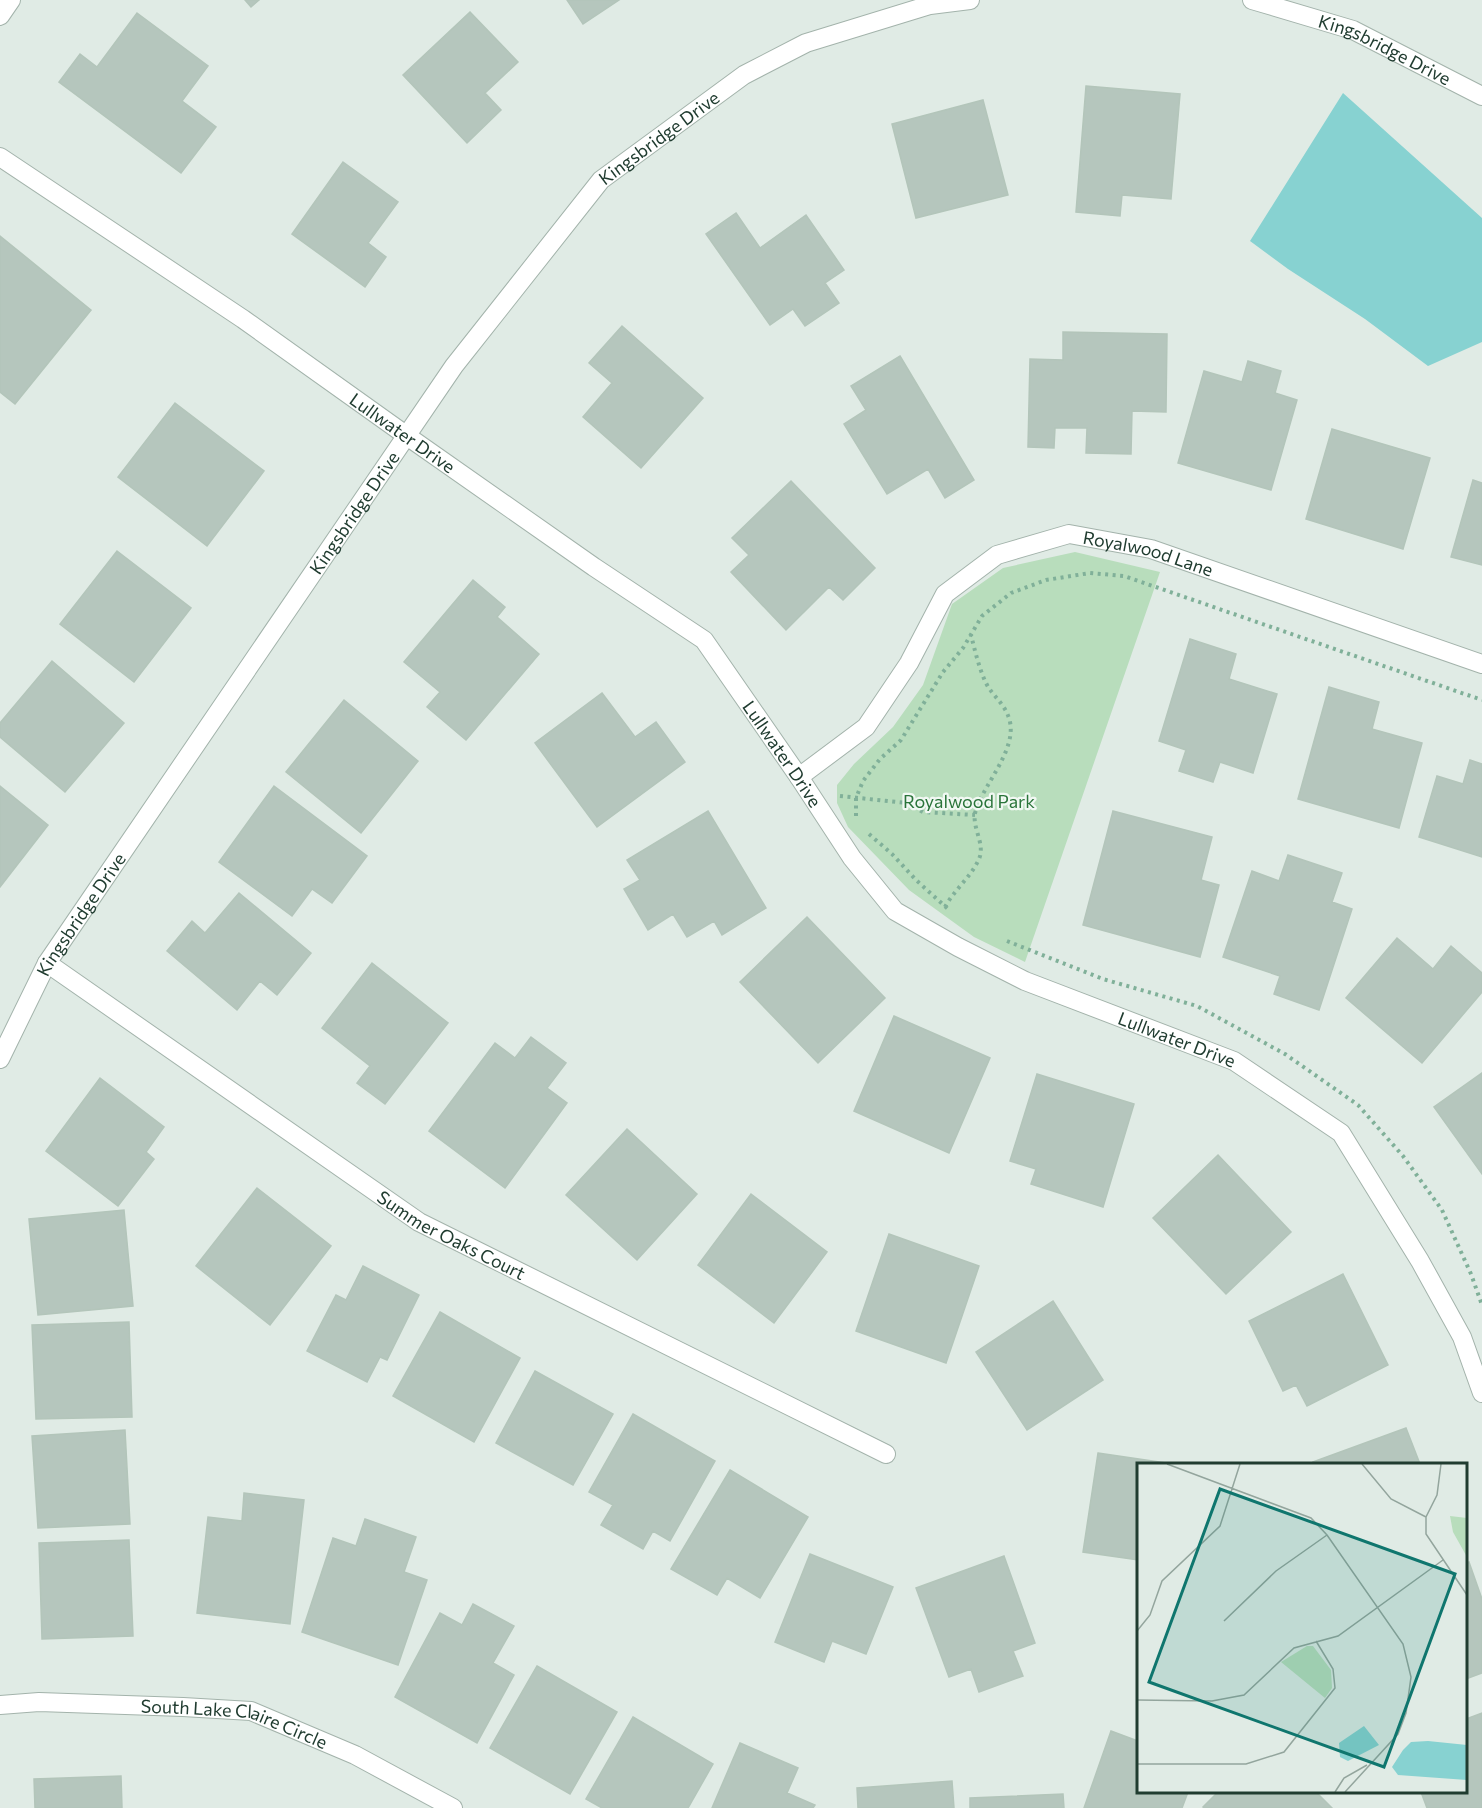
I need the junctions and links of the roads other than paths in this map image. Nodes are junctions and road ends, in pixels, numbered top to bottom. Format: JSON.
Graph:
{"nodes":[{"id":1,"x":11,"y":0,"type":"edge"},
{"id":2,"x":970,"y":0,"type":"edge"},
{"id":3,"x":1252,"y":0,"type":"edge"},
{"id":4,"x":0,"y":16,"type":"edge"},
{"id":5,"x":1482,"y":96,"type":"edge"},
{"id":6,"x":0,"y":158,"type":"edge"},
{"id":7,"x":407,"y":436,"type":"junction"},
{"id":8,"x":1482,"y":664,"type":"edge"},
{"id":9,"x":803,"y":785,"type":"junction"},
{"id":10,"x":47,"y":963,"type":"junction"},
{"id":11,"x":0,"y":1059,"type":"edge"},
{"id":12,"x":1482,"y":1393,"type":"edge"},
{"id":13,"x":886,"y":1455,"type":"dead end"},
{"id":14,"x":0,"y":1705,"type":"edge"},
{"id":15,"x":453,"y":1808,"type":"edge"}],
"edges":[{"from":1,"to":4,"type":"street"},
{"from":2,"to":7,"type":"street","name":"Kingsbridge Drive"},
{"from":3,"to":5,"type":"street","name":"Kingsbridge Drive"},
{"from":6,"to":7,"type":"street","name":"Lullwater Drive"},
{"from":7,"to":9,"type":"street","name":"Lullwater Drive"},
{"from":7,"to":10,"type":"street","name":"Kingsbridge Drive"},
{"from":8,"to":9,"type":"street","name":"Royalwood Lane"},
{"from":9,"to":12,"type":"street","name":"Lullwater Drive"},
{"from":10,"to":11,"type":"street","name":"Kingsbridge Drive"},
{"from":10,"to":13,"type":"street","name":"Summer Oaks Court"},
{"from":14,"to":15,"type":"street","name":"South Lake Claire Circle"}]}
